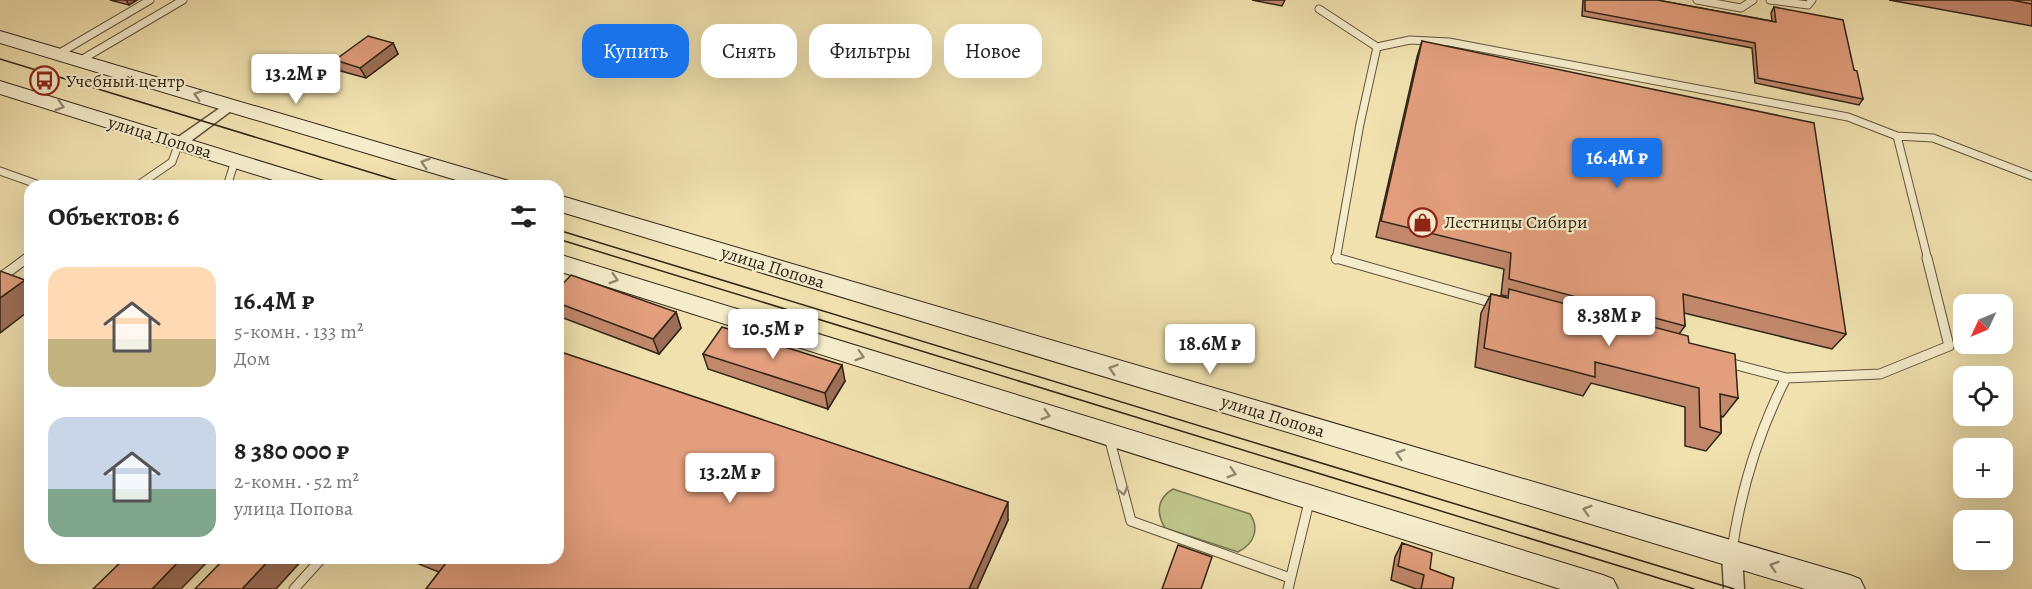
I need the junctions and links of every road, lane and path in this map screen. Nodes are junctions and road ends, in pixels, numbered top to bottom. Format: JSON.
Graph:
{"nodes":[{"id":1,"x":150,"y":0,"type":"edge"},
{"id":2,"x":183,"y":0,"type":"edge"},
{"id":3,"x":1697,"y":0,"type":"edge"},
{"id":4,"x":1753,"y":0,"type":"edge"},
{"id":5,"x":1770,"y":0,"type":"edge"},
{"id":6,"x":1812,"y":0,"type":"edge"},
{"id":7,"x":1319,"y":9,"type":"dead end"},
{"id":8,"x":0,"y":37,"type":"edge"},
{"id":9,"x":1377,"y":47,"type":"junction"},
{"id":10,"x":57,"y":54,"type":"junction"},
{"id":11,"x":81,"y":60,"type":"junction"},
{"id":12,"x":1,"y":89,"type":"edge"},
{"id":13,"x":230,"y":105,"type":"junction"},
{"id":14,"x":1897,"y":136,"type":"junction"},
{"id":15,"x":179,"y":143,"type":"junction"},
{"id":16,"x":235,"y":161,"type":"junction"},
{"id":17,"x":0,"y":171,"type":"edge"},
{"id":18,"x":2032,"y":176,"type":"edge"},
{"id":19,"x":25,"y":180,"type":"edge"},
{"id":20,"x":146,"y":180,"type":"edge"},
{"id":21,"x":229,"y":180,"type":"edge"},
{"id":22,"x":297,"y":180,"type":"edge"},
{"id":23,"x":481,"y":180,"type":"edge"},
{"id":24,"x":564,"y":205,"type":"edge"},
{"id":25,"x":24,"y":260,"type":"edge"},
{"id":26,"x":570,"y":269,"type":"edge"},
{"id":27,"x":0,"y":278,"type":"edge"},
{"id":28,"x":1510,"y":307,"type":"edge"},
{"id":29,"x":1717,"y":360,"type":"edge"},
{"id":30,"x":1786,"y":378,"type":"junction"},
{"id":31,"x":1108,"y":434,"type":"junction"},
{"id":32,"x":1310,"y":497,"type":"junction"},
{"id":33,"x":1732,"y":554,"type":"junction"},
{"id":34,"x":317,"y":564,"type":"edge"},
{"id":35,"x":1290,"y":578,"type":"junction"},
{"id":36,"x":294,"y":589,"type":"edge"},
{"id":37,"x":1287,"y":589,"type":"edge"},
{"id":38,"x":1602,"y":589,"type":"edge"},
{"id":39,"x":1734,"y":589,"type":"edge"},
{"id":40,"x":1850,"y":589,"type":"edge"}],
"edges":[{"from":1,"to":10,"type":"lane"},
{"from":2,"to":11,"type":"lane"},
{"from":3,"to":4,"type":"lane"},
{"from":5,"to":6,"type":"lane"},
{"from":7,"to":9,"type":"lane"},
{"from":8,"to":10,"type":"main road"},
{"from":9,"to":14,"type":"lane"},
{"from":9,"to":28,"type":"lane"},
{"from":10,"to":11,"type":"main road"},
{"from":13,"to":11,"type":"main road","one_way":true},
{"from":12,"to":15,"type":"main road","name":"улица Попова","one_way":true},
{"from":13,"to":15,"type":"street"},
{"from":23,"to":13,"type":"main road","one_way":true},
{"from":14,"to":18,"type":"lane"},
{"from":14,"to":30,"type":"lane"},
{"from":15,"to":16,"type":"main road","name":"улица Попова"},
{"from":15,"to":20,"type":"lane"},
{"from":16,"to":21,"type":"lane"},
{"from":16,"to":22,"type":"main road","name":"улица Попова"},
{"from":17,"to":19,"type":"lane"},
{"from":33,"to":24,"type":"main road","name":"улица Попова","one_way":true},
{"from":25,"to":27,"type":"lane"},
{"from":26,"to":31,"type":"main road","one_way":true},
{"from":29,"to":30,"type":"lane"},
{"from":30,"to":33,"type":"lane"},
{"from":31,"to":32,"type":"main road","one_way":true},
{"from":31,"to":35,"type":"lane","one_way":true},
{"from":32,"to":35,"type":"lane"},
{"from":32,"to":38,"type":"main road"},
{"from":33,"to":39,"type":"street"},
{"from":40,"to":33,"type":"main road","name":"улица Попова","one_way":true},
{"from":34,"to":36,"type":"lane"},
{"from":35,"to":37,"type":"lane"}]}
